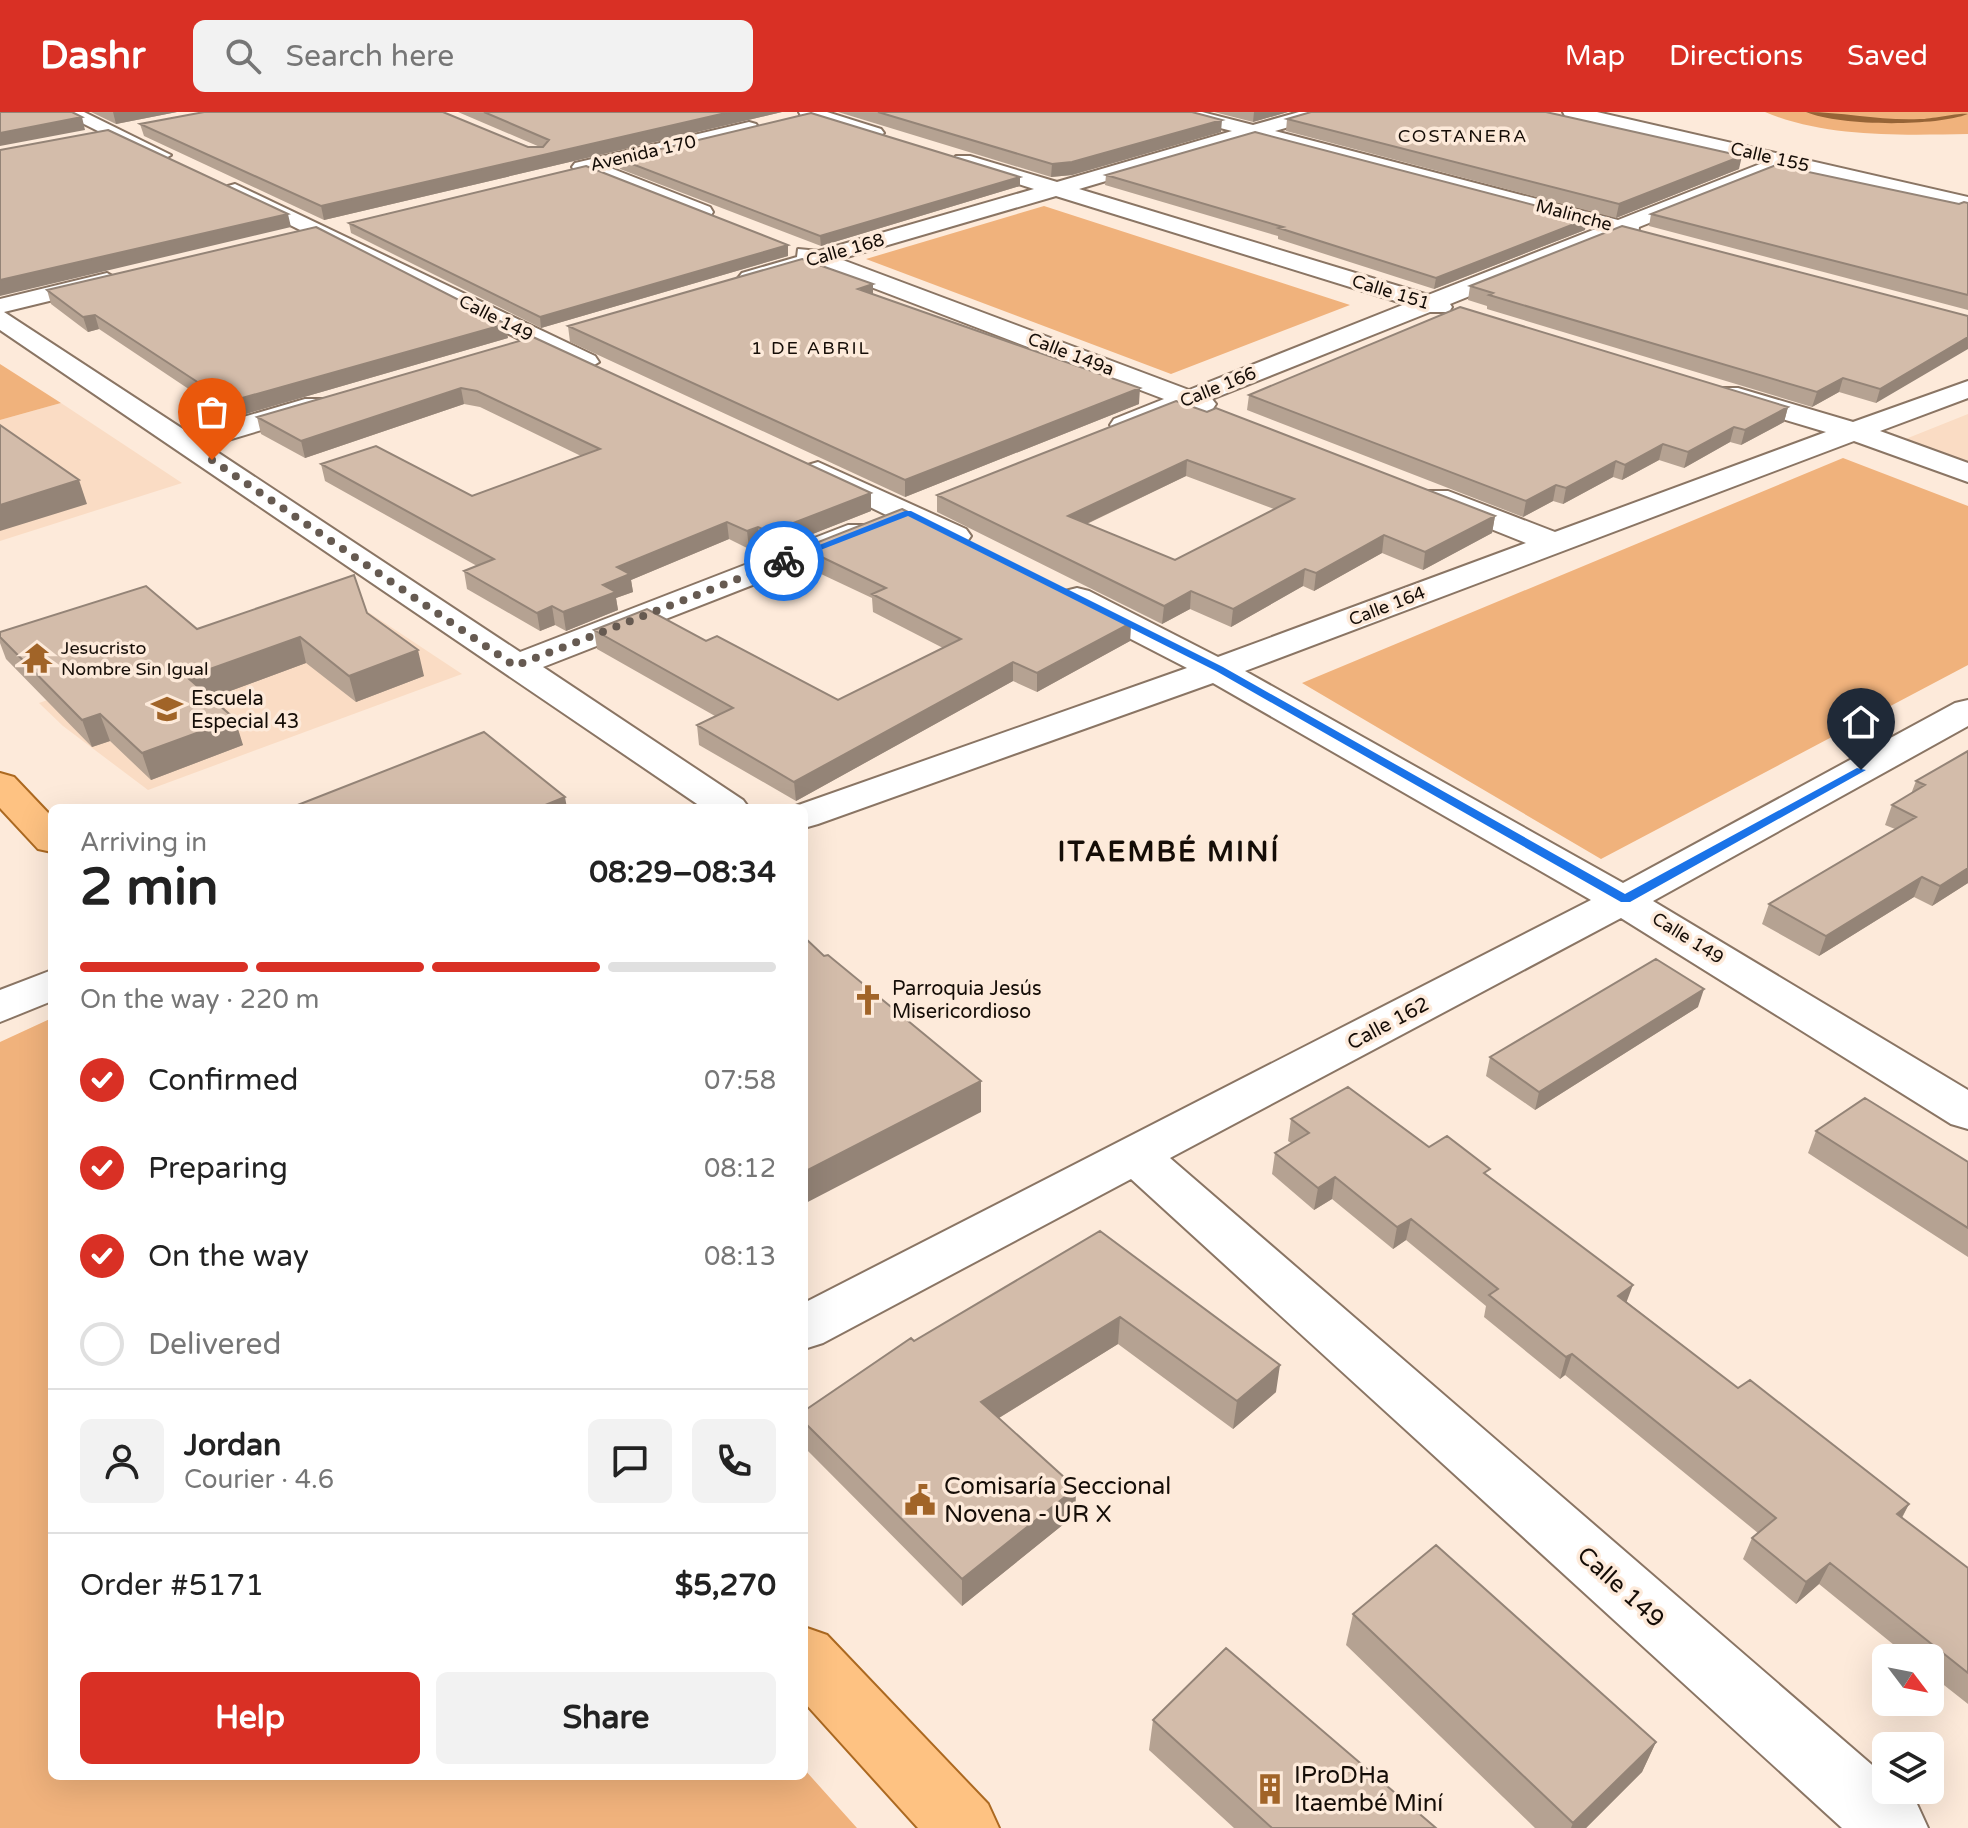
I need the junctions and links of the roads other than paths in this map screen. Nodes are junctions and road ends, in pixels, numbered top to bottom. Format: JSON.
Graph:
{"nodes":[{"id":1,"x":1180,"y":112,"type":"edge"},
{"id":2,"x":1320,"y":112,"type":"edge"},
{"id":3,"x":1572,"y":112,"type":"edge"},
{"id":4,"x":813,"y":113,"type":"edge"},
{"id":5,"x":103,"y":128,"type":"edge"},
{"id":6,"x":1252,"y":131,"type":"junction"},
{"id":7,"x":904,"y":142,"type":"edge"},
{"id":8,"x":934,"y":151,"type":"edge"},
{"id":9,"x":1786,"y":161,"type":"junction"},
{"id":10,"x":587,"y":166,"type":"junction"},
{"id":11,"x":557,"y":173,"type":"edge"},
{"id":12,"x":1055,"y":189,"type":"junction"},
{"id":13,"x":1968,"y":203,"type":"edge"},
{"id":14,"x":730,"y":224,"type":"edge"},
{"id":15,"x":1621,"y":227,"type":"junction"},
{"id":16,"x":1651,"y":235,"type":"edge"},
{"id":17,"x":773,"y":241,"type":"edge"},
{"id":18,"x":816,"y":258,"type":"junction"},
{"id":19,"x":123,"y":277,"type":"edge"},
{"id":20,"x":728,"y":284,"type":"edge"},
{"id":21,"x":1430,"y":304,"type":"junction"},
{"id":22,"x":0,"y":306,"type":"edge"},
{"id":23,"x":1460,"y":313,"type":"edge"},
{"id":24,"x":0,"y":319,"type":"edge"},
{"id":25,"x":610,"y":373,"type":"edge"},
{"id":26,"x":1705,"y":387,"type":"edge"},
{"id":27,"x":1968,"y":389,"type":"edge"},
{"id":28,"x":339,"y":398,"type":"edge"},
{"id":29,"x":1188,"y":399,"type":"junction"},
{"id":30,"x":1232,"y":416,"type":"edge"},
{"id":31,"x":1858,"y":433,"type":"junction"},
{"id":32,"x":1100,"y":435,"type":"edge"},
{"id":33,"x":186,"y":443,"type":"junction"},
{"id":34,"x":794,"y":460,"type":"edge"},
{"id":35,"x":1968,"y":473,"type":"edge"},
{"id":36,"x":1408,"y":485,"type":"edge"},
{"id":37,"x":923,"y":507,"type":"junction"},
{"id":38,"x":1554,"y":543,"type":"junction"},
{"id":39,"x":979,"y":548,"type":"edge"},
{"id":40,"x":1049,"y":584,"type":"edge"},
{"id":41,"x":515,"y":666,"type":"junction"},
{"id":42,"x":1219,"y":669,"type":"junction"},
{"id":43,"x":1967,"y":712,"type":"edge"},
{"id":44,"x":0,"y":785,"type":"edge"},
{"id":45,"x":723,"y":804,"type":"edge"},
{"id":46,"x":808,"y":815,"type":"edge"},
{"id":47,"x":48,"y":836,"type":"edge"},
{"id":48,"x":1625,"y":899,"type":"junction"},
{"id":49,"x":48,"y":986,"type":"edge"},
{"id":50,"x":0,"y":1007,"type":"edge"},
{"id":51,"x":1968,"y":1112,"type":"edge"},
{"id":52,"x":1135,"y":1155,"type":"junction"},
{"id":53,"x":808,"y":1326,"type":"edge"},
{"id":54,"x":808,"y":1660,"type":"edge"},
{"id":55,"x":964,"y":1828,"type":"edge"},
{"id":56,"x":1893,"y":1828,"type":"edge"}],
"edges":[{"from":1,"to":6,"type":"street","name":"Malinche"},
{"from":2,"to":6,"type":"street","name":"Calle 168"},
{"from":3,"to":9,"type":"street","name":"Calle 155"},
{"from":4,"to":7,"type":"street"},
{"from":4,"to":10,"type":"street","name":"Avenida 170"},
{"from":5,"to":25,"type":"street","name":"Calle 149"},
{"from":6,"to":12,"type":"street","name":"Calle 168"},
{"from":6,"to":15,"type":"street","name":"Malinche"},
{"from":8,"to":12,"type":"street","name":"Calle 151"},
{"from":9,"to":13,"type":"street","name":"Calle 155"},
{"from":9,"to":15,"type":"street","name":"Calle 166"},
{"from":10,"to":11,"type":"street","name":"Avenida 170"},
{"from":10,"to":14,"type":"street"},
{"from":12,"to":18,"type":"street","name":"Calle 168"},
{"from":12,"to":21,"type":"street","name":"Calle 151"},
{"from":15,"to":16,"type":"street","name":"Malinche"},
{"from":15,"to":21,"type":"street","name":"Calle 166"},
{"from":17,"to":18,"type":"street","name":"Calle 149a"},
{"from":18,"to":20,"type":"street","name":"Calle 168"},
{"from":18,"to":29,"type":"street","name":"Calle 149a"},
{"from":19,"to":22,"type":"street"},
{"from":21,"to":23,"type":"street","name":"Calle 151"},
{"from":21,"to":29,"type":"street","name":"Calle 166"},
{"from":24,"to":33,"type":"street"},
{"from":26,"to":31,"type":"street"},
{"from":27,"to":31,"type":"street","name":"Calle 164"},
{"from":28,"to":33,"type":"street"},
{"from":29,"to":30,"type":"street","name":"Calle 149a"},
{"from":29,"to":32,"type":"street","name":"Calle 166"},
{"from":31,"to":35,"type":"street"},
{"from":31,"to":38,"type":"street","name":"Calle 164"},
{"from":33,"to":41,"type":"street"},
{"from":34,"to":37,"type":"street"},
{"from":36,"to":38,"type":"street"},
{"from":37,"to":39,"type":"street"},
{"from":37,"to":41,"type":"street"},
{"from":38,"to":42,"type":"street","name":"Calle 164"},
{"from":40,"to":42,"type":"street","name":"Calle 149"},
{"from":41,"to":45,"type":"street"},
{"from":42,"to":46,"type":"street","name":"Calle 164"},
{"from":42,"to":48,"type":"street","name":"Calle 149"},
{"from":43,"to":48,"type":"street","name":"Calle 162"},
{"from":44,"to":47,"type":"main road"},
{"from":48,"to":51,"type":"street","name":"Calle 149"},
{"from":48,"to":52,"type":"street","name":"Calle 162"},
{"from":49,"to":50,"type":"street"},
{"from":52,"to":53,"type":"street","name":"Calle 162"},
{"from":52,"to":56,"type":"street","name":"Calle 149"},
{"from":54,"to":55,"type":"main road"}]}
